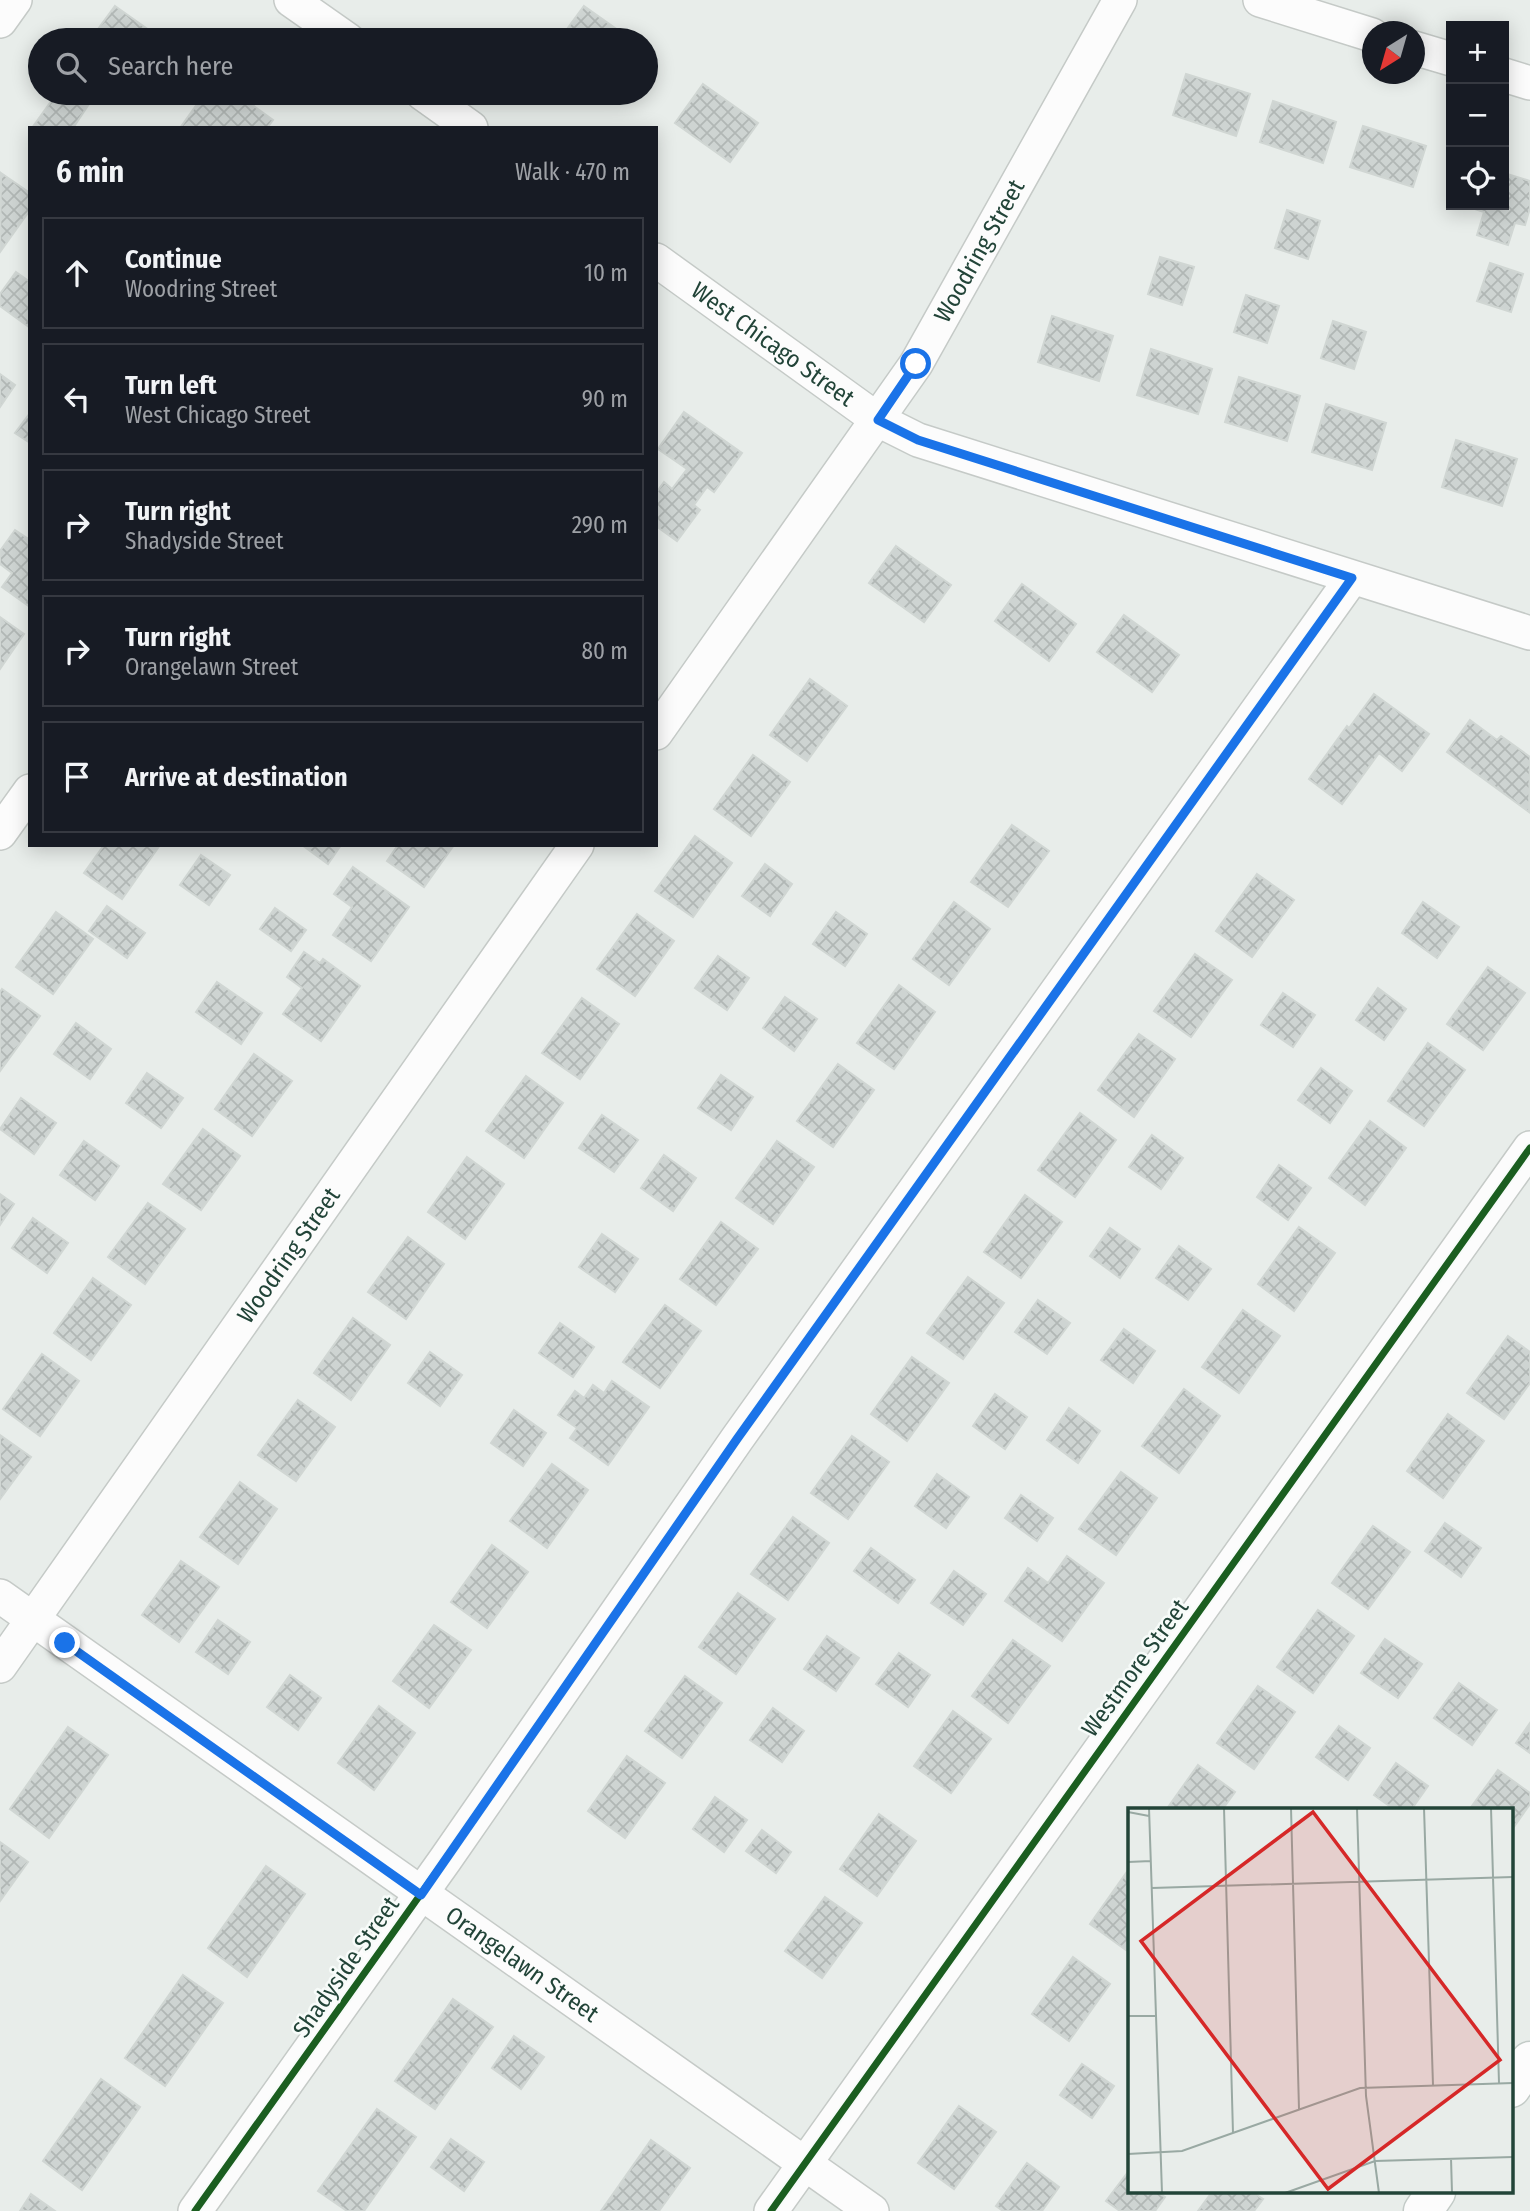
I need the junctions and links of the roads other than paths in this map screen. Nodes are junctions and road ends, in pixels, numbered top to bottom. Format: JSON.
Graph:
{"nodes":[{"id":1,"x":15,"y":0,"type":"edge"},
{"id":2,"x":291,"y":0,"type":"edge"},
{"id":3,"x":1120,"y":0,"type":"edge"},
{"id":4,"x":1260,"y":0,"type":"edge"},
{"id":5,"x":0,"y":21,"type":"edge"},
{"id":6,"x":331,"y":28,"type":"edge"},
{"id":7,"x":1362,"y":32,"type":"edge"},
{"id":8,"x":1425,"y":50,"type":"edge"},
{"id":9,"x":1446,"y":57,"type":"edge"},
{"id":10,"x":1509,"y":77,"type":"edge"},
{"id":11,"x":1530,"y":83,"type":"edge"},
{"id":12,"x":439,"y":105,"type":"edge"},
{"id":13,"x":468,"y":126,"type":"edge"},
{"id":14,"x":658,"y":261,"type":"edge"},
{"id":15,"x":878,"y":420,"type":"junction"},
{"id":16,"x":1352,"y":578,"type":"junction"},
{"id":17,"x":1530,"y":633,"type":"edge"},
{"id":18,"x":658,"y":730,"type":"edge"},
{"id":19,"x":28,"y":794,"type":"edge"},
{"id":20,"x":0,"y":833,"type":"edge"},
{"id":21,"x":576,"y":847,"type":"edge"},
{"id":22,"x":1530,"y":1148,"type":"edge"},
{"id":23,"x":0,"y":1596,"type":"edge"},
{"id":24,"x":33,"y":1620,"type":"junction"},
{"id":25,"x":0,"y":1666,"type":"edge"},
{"id":26,"x":421,"y":1895,"type":"junction"},
{"id":27,"x":1530,"y":2061,"type":"edge"},
{"id":28,"x":1512,"y":2087,"type":"edge"},
{"id":29,"x":806,"y":2163,"type":"junction"},
{"id":30,"x":1435,"y":2194,"type":"edge"},
{"id":31,"x":195,"y":2211,"type":"edge"},
{"id":32,"x":771,"y":2211,"type":"edge"},
{"id":33,"x":872,"y":2211,"type":"edge"},
{"id":34,"x":1423,"y":2211,"type":"edge"}],
"edges":[{"from":1,"to":5,"type":"street"},
{"from":2,"to":6,"type":"street"},
{"from":3,"to":15,"type":"street","name":"Woodring Street"},
{"from":4,"to":7,"type":"street"},
{"from":8,"to":9,"type":"street"},
{"from":10,"to":11,"type":"street"},
{"from":12,"to":13,"type":"street"},
{"from":14,"to":15,"type":"street","name":"West Chicago Street"},
{"from":15,"to":16,"type":"street","name":"West Chicago Street"},
{"from":15,"to":18,"type":"street","name":"Woodring Street"},
{"from":16,"to":17,"type":"street","name":"West Chicago Street"},
{"from":16,"to":26,"type":"street","name":"Shadyside Street"},
{"from":19,"to":20,"type":"street"},
{"from":21,"to":24,"type":"street","name":"Woodring Street"},
{"from":22,"to":29,"type":"street","name":"Westmore Street"},
{"from":23,"to":24,"type":"street","name":"Orangelawn Street"},
{"from":24,"to":25,"type":"street","name":"Woodring Street"},
{"from":24,"to":26,"type":"street","name":"Orangelawn Street"},
{"from":26,"to":29,"type":"street","name":"Orangelawn Street"},
{"from":26,"to":31,"type":"street","name":"Shadyside Street"},
{"from":27,"to":28,"type":"street"},
{"from":29,"to":32,"type":"street","name":"Westmore Street"},
{"from":29,"to":33,"type":"street","name":"Orangelawn Street"},
{"from":30,"to":34,"type":"street"}]}
